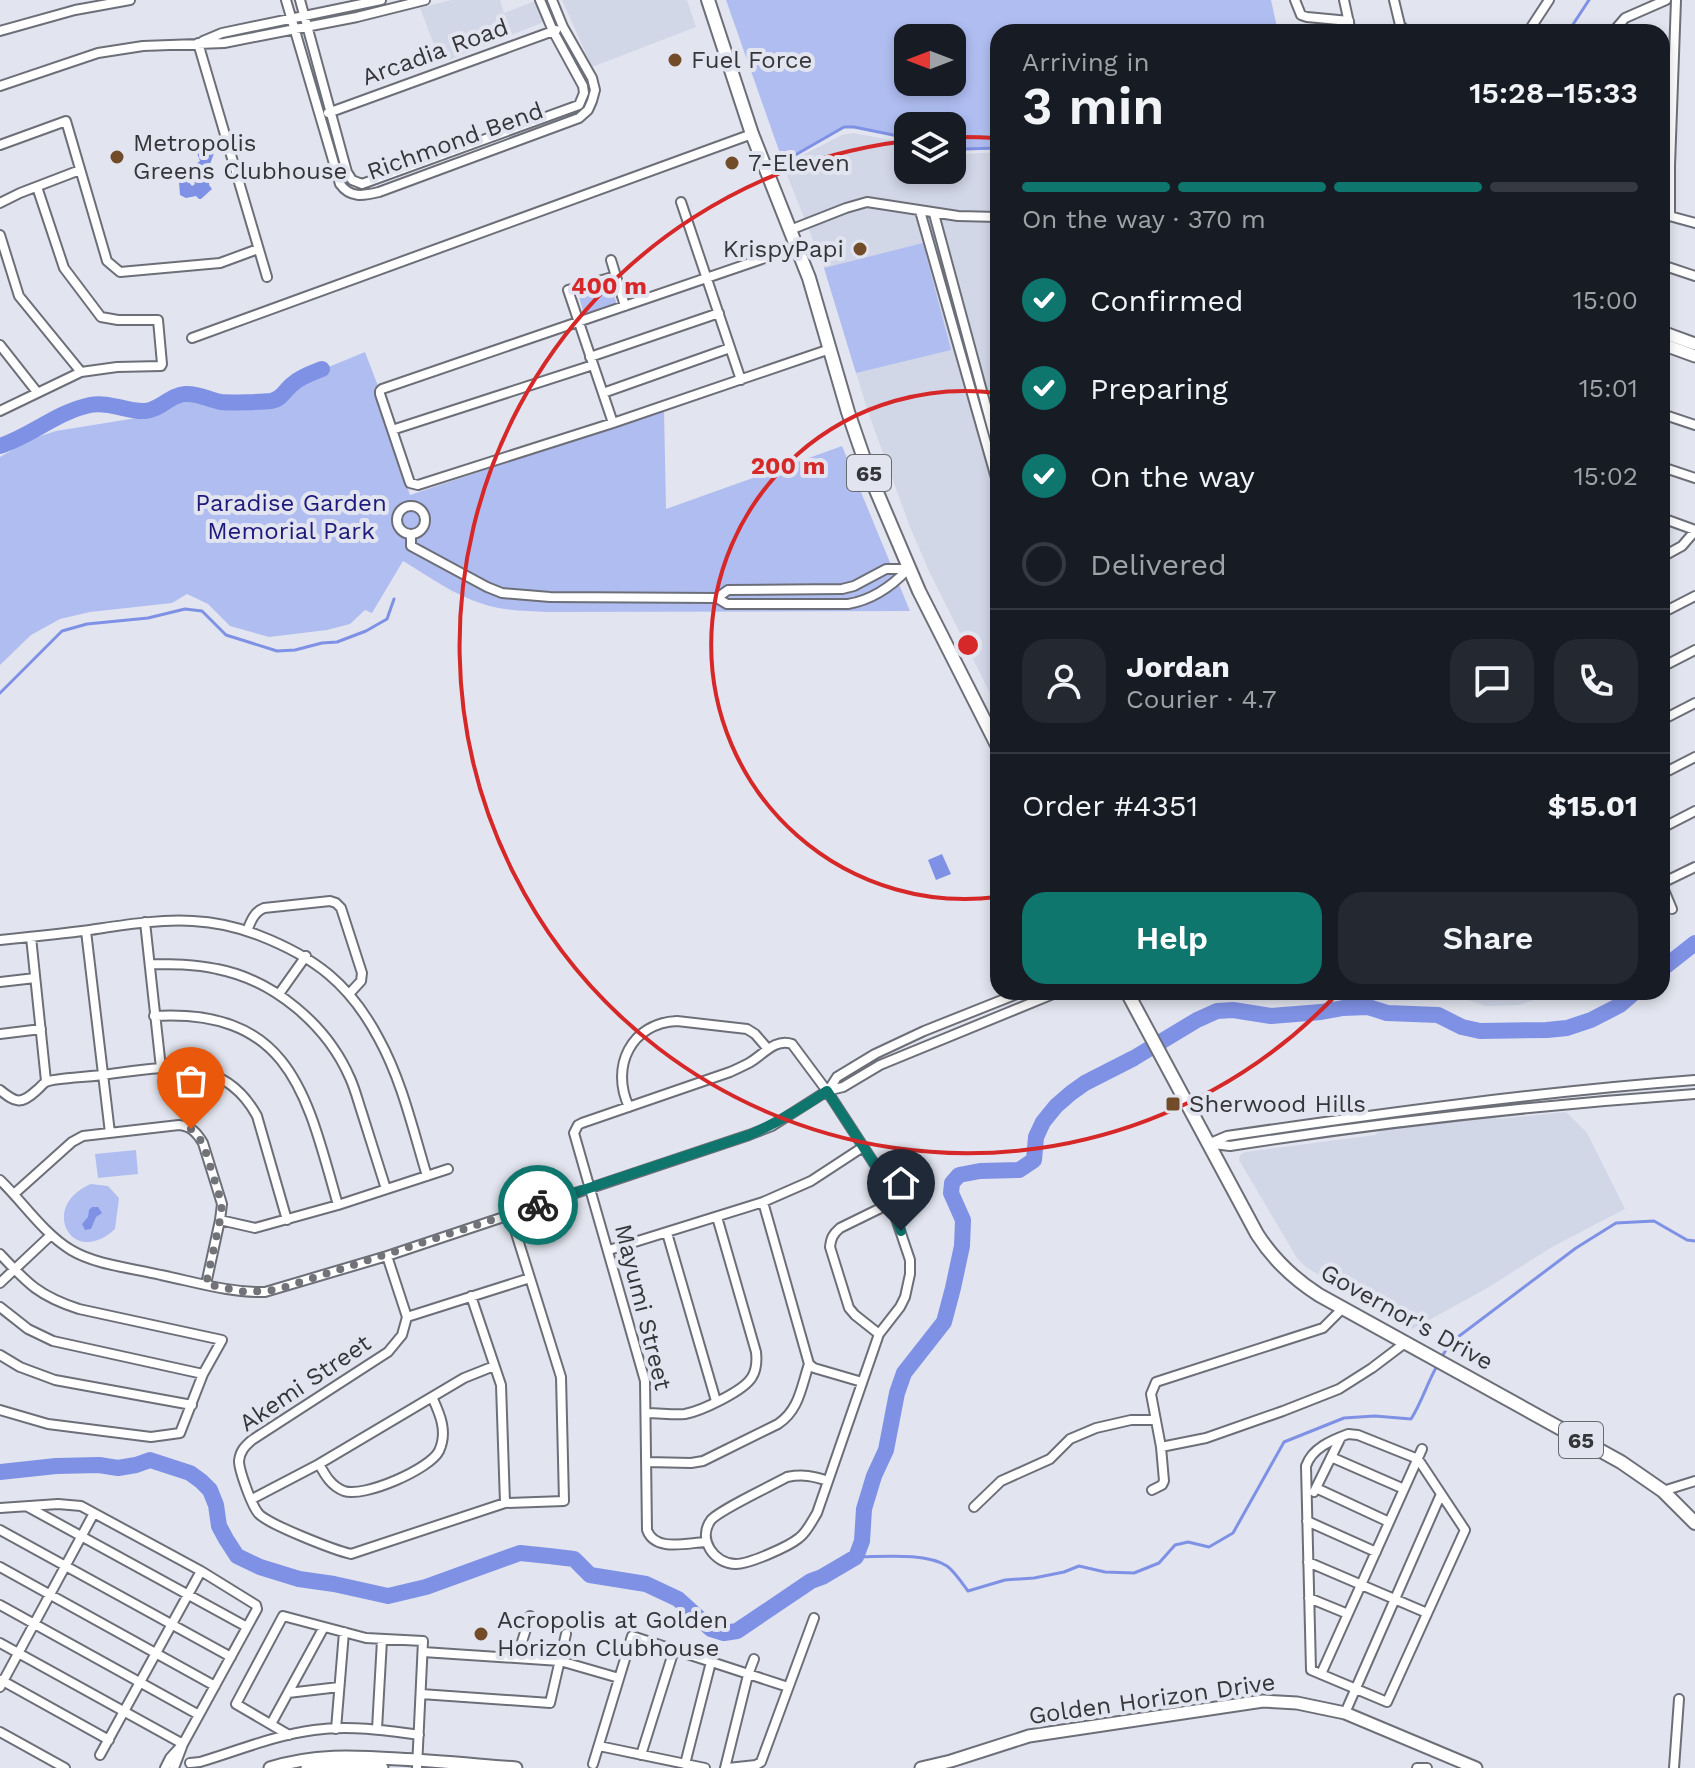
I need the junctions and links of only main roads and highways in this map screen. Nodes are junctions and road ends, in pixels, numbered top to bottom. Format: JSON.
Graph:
{"nodes":[{"id":1,"x":708,"y":0,"type":"edge"},
{"id":2,"x":990,"y":722,"type":"edge"},
{"id":3,"x":1131,"y":1000,"type":"edge"},
{"id":4,"x":1695,"y":1523,"type":"edge"}],
"edges":[{"from":1,"to":2,"type":"main road","number":"65"},
{"from":3,"to":4,"type":"main road","name":"Governor's Drive","number":"65"}]}
